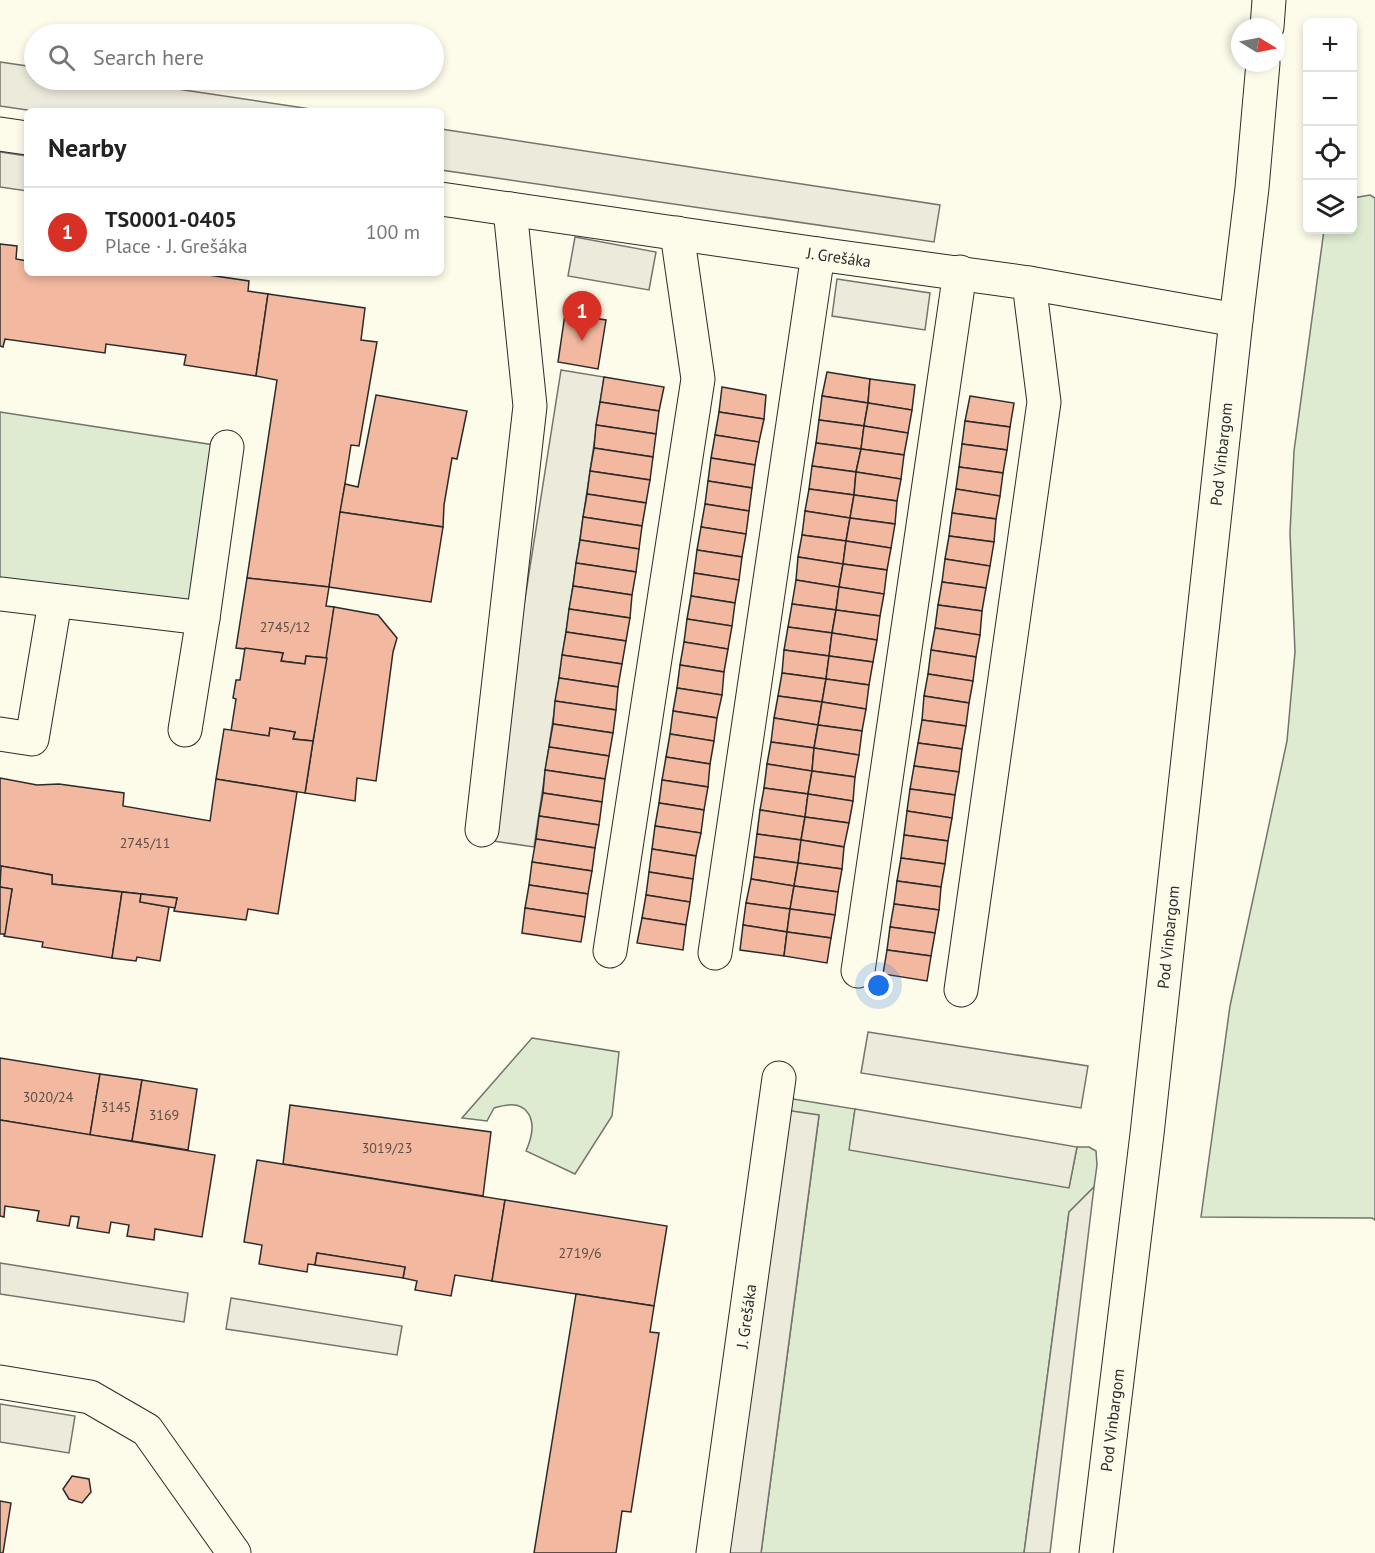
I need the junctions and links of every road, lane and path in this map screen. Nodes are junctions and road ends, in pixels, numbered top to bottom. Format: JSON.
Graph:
{"nodes":[{"id":1,"x":1269,"y":0,"type":"edge"},
{"id":2,"x":1268,"y":18,"type":"edge"},
{"id":3,"x":1262,"y":72,"type":"edge"},
{"id":4,"x":0,"y":134,"type":"edge"},
{"id":5,"x":24,"y":138,"type":"edge"},
{"id":6,"x":444,"y":199,"type":"edge"},
{"id":7,"x":510,"y":209,"type":"junction"},
{"id":8,"x":677,"y":233,"type":"junction"},
{"id":9,"x":818,"y":254,"type":"junction"},
{"id":10,"x":960,"y":272,"type":"junction"},
{"id":11,"x":1029,"y":283,"type":"junction"},
{"id":12,"x":1236,"y":320,"type":"junction"},
{"id":13,"x":227,"y":447,"type":"dead end"},
{"id":14,"x":0,"y":594,"type":"edge"},
{"id":15,"x":55,"y":602,"type":"junction"},
{"id":16,"x":203,"y":618,"type":"junction"},
{"id":17,"x":185,"y":730,"type":"dead end"},
{"id":18,"x":0,"y":734,"type":"edge"},
{"id":19,"x":482,"y":830,"type":"dead end"},
{"id":20,"x":610,"y":951,"type":"dead end"},
{"id":21,"x":715,"y":952,"type":"dead end"},
{"id":22,"x":858,"y":971,"type":"dead end"},
{"id":23,"x":961,"y":990,"type":"dead end"},
{"id":24,"x":779,"y":1078,"type":"dead end"},
{"id":25,"x":0,"y":1382,"type":"edge"},
{"id":26,"x":234,"y":1553,"type":"edge"},
{"id":27,"x":712,"y":1553,"type":"edge"},
{"id":28,"x":1096,"y":1553,"type":"edge"}],
"edges":[{"from":1,"to":2,"type":"street"},
{"from":3,"to":12,"type":"street","name":"Pod Vinbargom"},
{"from":4,"to":5,"type":"street"},
{"from":6,"to":7,"type":"street","name":"J. Grešáka"},
{"from":7,"to":8,"type":"street","name":"J. Grešáka"},
{"from":7,"to":19,"type":"street"},
{"from":8,"to":9,"type":"street","name":"J. Grešáka"},
{"from":8,"to":20,"type":"street"},
{"from":9,"to":10,"type":"street","name":"J. Grešáka"},
{"from":9,"to":21,"type":"street"},
{"from":10,"to":11,"type":"street","name":"J. Grešáka"},
{"from":10,"to":22,"type":"street"},
{"from":11,"to":12,"type":"street","name":"J. Grešáka"},
{"from":11,"to":23,"type":"street"},
{"from":12,"to":28,"type":"street","name":"Pod Vinbargom"},
{"from":13,"to":16,"type":"street"},
{"from":14,"to":15,"type":"street"},
{"from":15,"to":16,"type":"street"},
{"from":15,"to":18,"type":"street"},
{"from":16,"to":17,"type":"street"},
{"from":24,"to":27,"type":"street","name":"J. Grešáka"},
{"from":25,"to":26,"type":"street"}]}
